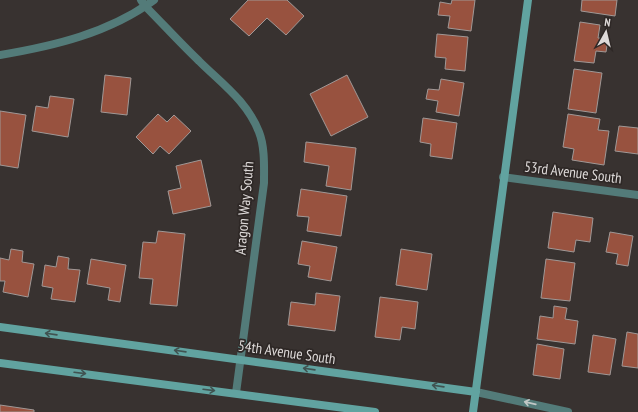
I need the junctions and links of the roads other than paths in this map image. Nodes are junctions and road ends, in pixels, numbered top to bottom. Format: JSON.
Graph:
{"nodes":[{"id":1,"x":154,"y":0,"type":"edge"},
{"id":2,"x":528,"y":0,"type":"edge"},
{"id":3,"x":143,"y":3,"type":"edge"},
{"id":4,"x":0,"y":55,"type":"edge"},
{"id":5,"x":503,"y":177,"type":"junction"},
{"id":6,"x":638,"y":195,"type":"edge"},
{"id":7,"x":0,"y":326,"type":"edge"},
{"id":8,"x":241,"y":360,"type":"junction"},
{"id":9,"x":0,"y":362,"type":"edge"},
{"id":10,"x":476,"y":392,"type":"junction"},
{"id":11,"x":236,"y":393,"type":"junction"},
{"id":12,"x":375,"y":412,"type":"edge"},
{"id":13,"x":473,"y":412,"type":"edge"},
{"id":14,"x":568,"y":412,"type":"edge"}],
"edges":[{"from":1,"to":3,"type":"street"},
{"from":2,"to":5,"type":"main road"},
{"from":3,"to":4,"type":"street"},
{"from":3,"to":8,"type":"street","name":"Aragon Way South"},
{"from":5,"to":6,"type":"street","name":"53rd Avenue South"},
{"from":5,"to":10,"type":"main road"},
{"from":8,"to":7,"type":"main road","name":"54th Avenue South","one_way":true},
{"from":10,"to":8,"type":"main road","name":"54th Avenue South","one_way":true},
{"from":8,"to":11,"type":"street","name":"Aragon Way South"},
{"from":9,"to":11,"type":"main road","one_way":true},
{"from":10,"to":13,"type":"main road"},
{"from":14,"to":10,"type":"street","name":"54th Avenue South","one_way":true},
{"from":11,"to":12,"type":"main road"}]}
